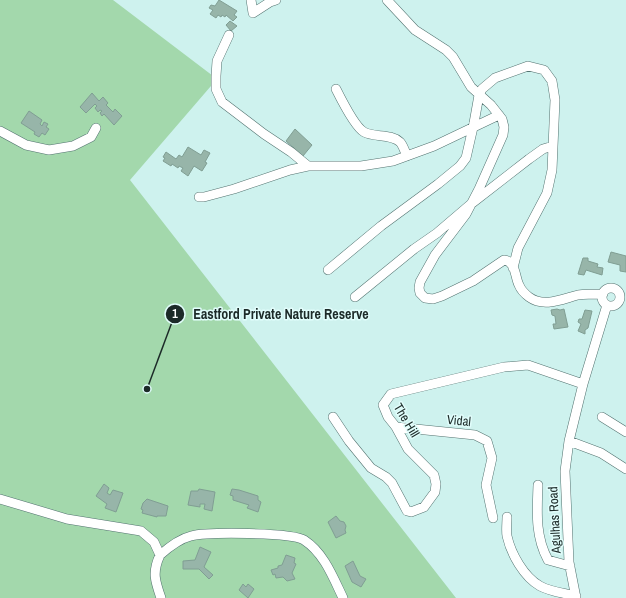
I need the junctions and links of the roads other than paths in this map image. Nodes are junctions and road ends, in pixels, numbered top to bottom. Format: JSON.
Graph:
{"nodes":[{"id":1,"x":251,"y":0,"type":"edge"},
{"id":2,"x":276,"y":0,"type":"edge"},
{"id":3,"x":387,"y":0,"type":"edge"},
{"id":4,"x":228,"y":35,"type":"dead end"},
{"id":5,"x":336,"y":89,"type":"dead end"},
{"id":6,"x":479,"y":95,"type":"junction"},
{"id":7,"x":499,"y":115,"type":"junction"},
{"id":8,"x":473,"y":127,"type":"junction"},
{"id":9,"x":96,"y":128,"type":"dead end"},
{"id":10,"x":0,"y":131,"type":"edge"},
{"id":11,"x":553,"y":146,"type":"junction"},
{"id":12,"x":407,"y":156,"type":"junction"},
{"id":13,"x":308,"y":166,"type":"junction"},
{"id":14,"x":199,"y":197,"type":"dead end"},
{"id":15,"x":471,"y":204,"type":"junction"},
{"id":16,"x":513,"y":268,"type":"junction"},
{"id":17,"x":328,"y":270,"type":"dead end"},
{"id":18,"x":622,"y":292,"type":"edge"},
{"id":19,"x":602,"y":294,"type":"junction"},
{"id":20,"x":355,"y":297,"type":"dead end"},
{"id":21,"x":606,"y":305,"type":"junction"},
{"id":22,"x":622,"y":306,"type":"edge"},
{"id":23,"x":583,"y":384,"type":"junction"},
{"id":24,"x":333,"y":417,"type":"dead end"},
{"id":25,"x":602,"y":418,"type":"dead end"},
{"id":26,"x":396,"y":427,"type":"junction"},
{"id":27,"x":626,"y":432,"type":"edge"},
{"id":28,"x":569,"y":441,"type":"junction"},
{"id":29,"x":626,"y":469,"type":"edge"},
{"id":30,"x":538,"y":485,"type":"dead end"},
{"id":31,"x":0,"y":499,"type":"edge"},
{"id":32,"x":493,"y":518,"type":"dead end"},
{"id":33,"x":507,"y":518,"type":"dead end"},
{"id":34,"x":160,"y":555,"type":"junction"},
{"id":35,"x":570,"y":566,"type":"junction"},
{"id":36,"x":576,"y":597,"type":"edge"},
{"id":37,"x":161,"y":598,"type":"edge"},
{"id":38,"x":343,"y":598,"type":"edge"}],
"edges":[{"from":1,"to":2,"type":"street"},
{"from":3,"to":6,"type":"street"},
{"from":4,"to":13,"type":"street"},
{"from":5,"to":12,"type":"street"},
{"from":6,"to":7,"type":"street"},
{"from":6,"to":8,"type":"street"},
{"from":6,"to":11,"type":"street"},
{"from":7,"to":8,"type":"street"},
{"from":7,"to":15,"type":"street"},
{"from":8,"to":12,"type":"street"},
{"from":8,"to":17,"type":"street"},
{"from":9,"to":10,"type":"street"},
{"from":11,"to":15,"type":"street"},
{"from":11,"to":16,"type":"street"},
{"from":12,"to":13,"type":"street"},
{"from":13,"to":14,"type":"street"},
{"from":15,"to":16,"type":"street"},
{"from":15,"to":20,"type":"street"},
{"from":16,"to":19,"type":"street"},
{"from":18,"to":19,"type":"street"},
{"from":18,"to":22,"type":"street"},
{"from":19,"to":21,"type":"street"},
{"from":21,"to":22,"type":"street"},
{"from":21,"to":23,"type":"street","name":"Agulhas Road"},
{"from":23,"to":26,"type":"street","name":"The Hill"},
{"from":23,"to":28,"type":"street","name":"Agulhas Road"},
{"from":24,"to":26,"type":"street","name":"The Hill"},
{"from":25,"to":27,"type":"street"},
{"from":26,"to":32,"type":"street","name":"Vidal"},
{"from":28,"to":29,"type":"street"},
{"from":28,"to":35,"type":"street","name":"Agulhas Road"},
{"from":30,"to":35,"type":"street"},
{"from":31,"to":34,"type":"street"},
{"from":33,"to":36,"type":"street"},
{"from":34,"to":37,"type":"street"},
{"from":34,"to":38,"type":"street"},
{"from":35,"to":36,"type":"street","name":"Agulhas Road"}]}
